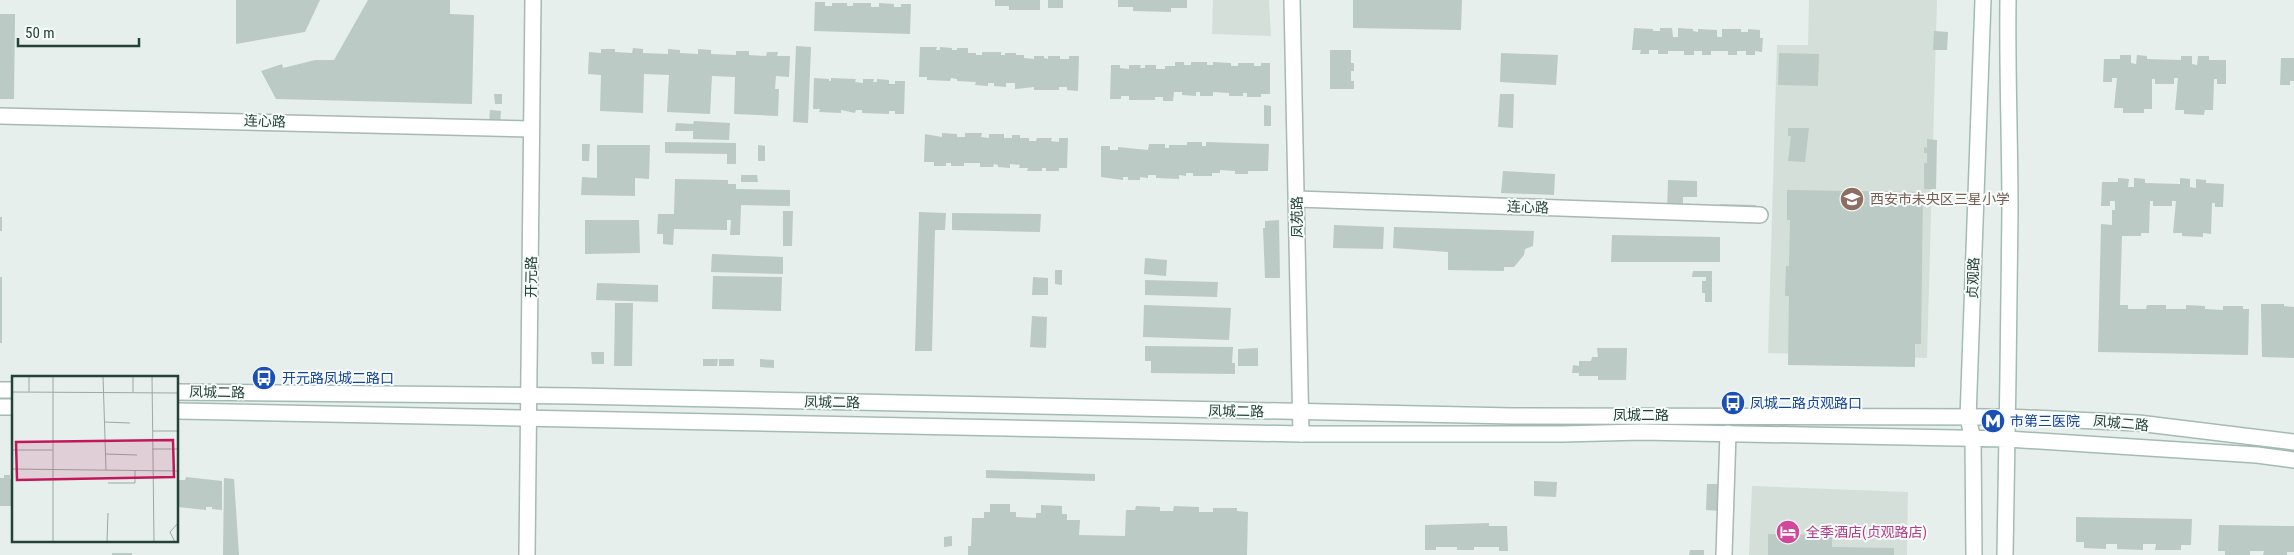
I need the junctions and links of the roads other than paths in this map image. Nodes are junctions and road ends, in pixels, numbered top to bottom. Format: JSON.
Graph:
{"nodes":[{"id":1,"x":533,"y":0,"type":"edge"},
{"id":2,"x":1292,"y":0,"type":"edge"},
{"id":3,"x":1983,"y":0,"type":"edge"},
{"id":4,"x":2008,"y":0,"type":"edge"},
{"id":5,"x":0,"y":116,"type":"edge"},
{"id":6,"x":531,"y":129,"type":"junction"},
{"id":7,"x":1297,"y":199,"type":"junction"},
{"id":8,"x":1760,"y":215,"type":"dead end"},
{"id":9,"x":179,"y":392,"type":"edge"},
{"id":10,"x":529,"y":395,"type":"junction"},
{"id":11,"x":179,"y":411,"type":"edge"},
{"id":12,"x":1301,"y":411,"type":"junction"},
{"id":13,"x":2008,"y":417,"type":"junction"},
{"id":14,"x":528,"y":418,"type":"junction"},
{"id":15,"x":1968,"y":418,"type":"junction"},
{"id":16,"x":1302,"y":434,"type":"junction"},
{"id":17,"x":1728,"y":434,"type":"junction"},
{"id":18,"x":1973,"y":438,"type":"junction"},
{"id":19,"x":2007,"y":439,"type":"junction"},
{"id":20,"x":2294,"y":442,"type":"edge"},
{"id":21,"x":2294,"y":460,"type":"edge"},
{"id":22,"x":527,"y":555,"type":"edge"},
{"id":23,"x":1724,"y":555,"type":"edge"},
{"id":24,"x":1974,"y":555,"type":"edge"},
{"id":25,"x":2006,"y":555,"type":"edge"}],
"edges":[{"from":1,"to":6,"type":"main road","name":"开元路"},
{"from":2,"to":7,"type":"main road","name":"凤苑路"},
{"from":3,"to":15,"type":"main road","name":"贞观路"},
{"from":4,"to":13,"type":"main road"},
{"from":5,"to":6,"type":"main road","name":"连心路"},
{"from":6,"to":10,"type":"main road","name":"开元路"},
{"from":7,"to":8,"type":"main road","name":"连心路"},
{"from":7,"to":12,"type":"main road","name":"凤苑路"},
{"from":9,"to":10,"type":"main road","name":"凤城二路"},
{"from":10,"to":12,"type":"main road","name":"凤城二路"},
{"from":10,"to":14,"type":"main road","name":"开元路"},
{"from":11,"to":14,"type":"main road","name":"凤城二路"},
{"from":12,"to":15,"type":"main road","name":"凤城二路"},
{"from":12,"to":16,"type":"main road","name":"凤苑路"},
{"from":13,"to":15,"type":"main road","name":"凤城二路"},
{"from":13,"to":19,"type":"main road"},
{"from":13,"to":20,"type":"main road","name":"凤城二路"},
{"from":14,"to":16,"type":"main road","name":"凤城二路"},
{"from":14,"to":22,"type":"main road","name":"开元路"},
{"from":15,"to":18,"type":"main road","name":"贞观路"},
{"from":16,"to":17,"type":"main road","name":"凤城二路"},
{"from":17,"to":18,"type":"main road","name":"凤城二路"},
{"from":17,"to":23,"type":"main road"},
{"from":18,"to":19,"type":"main road","name":"凤城二路"},
{"from":18,"to":24,"type":"main road","name":"贞观路"},
{"from":19,"to":21,"type":"main road","name":"凤城二路"},
{"from":19,"to":25,"type":"main road"}]}
